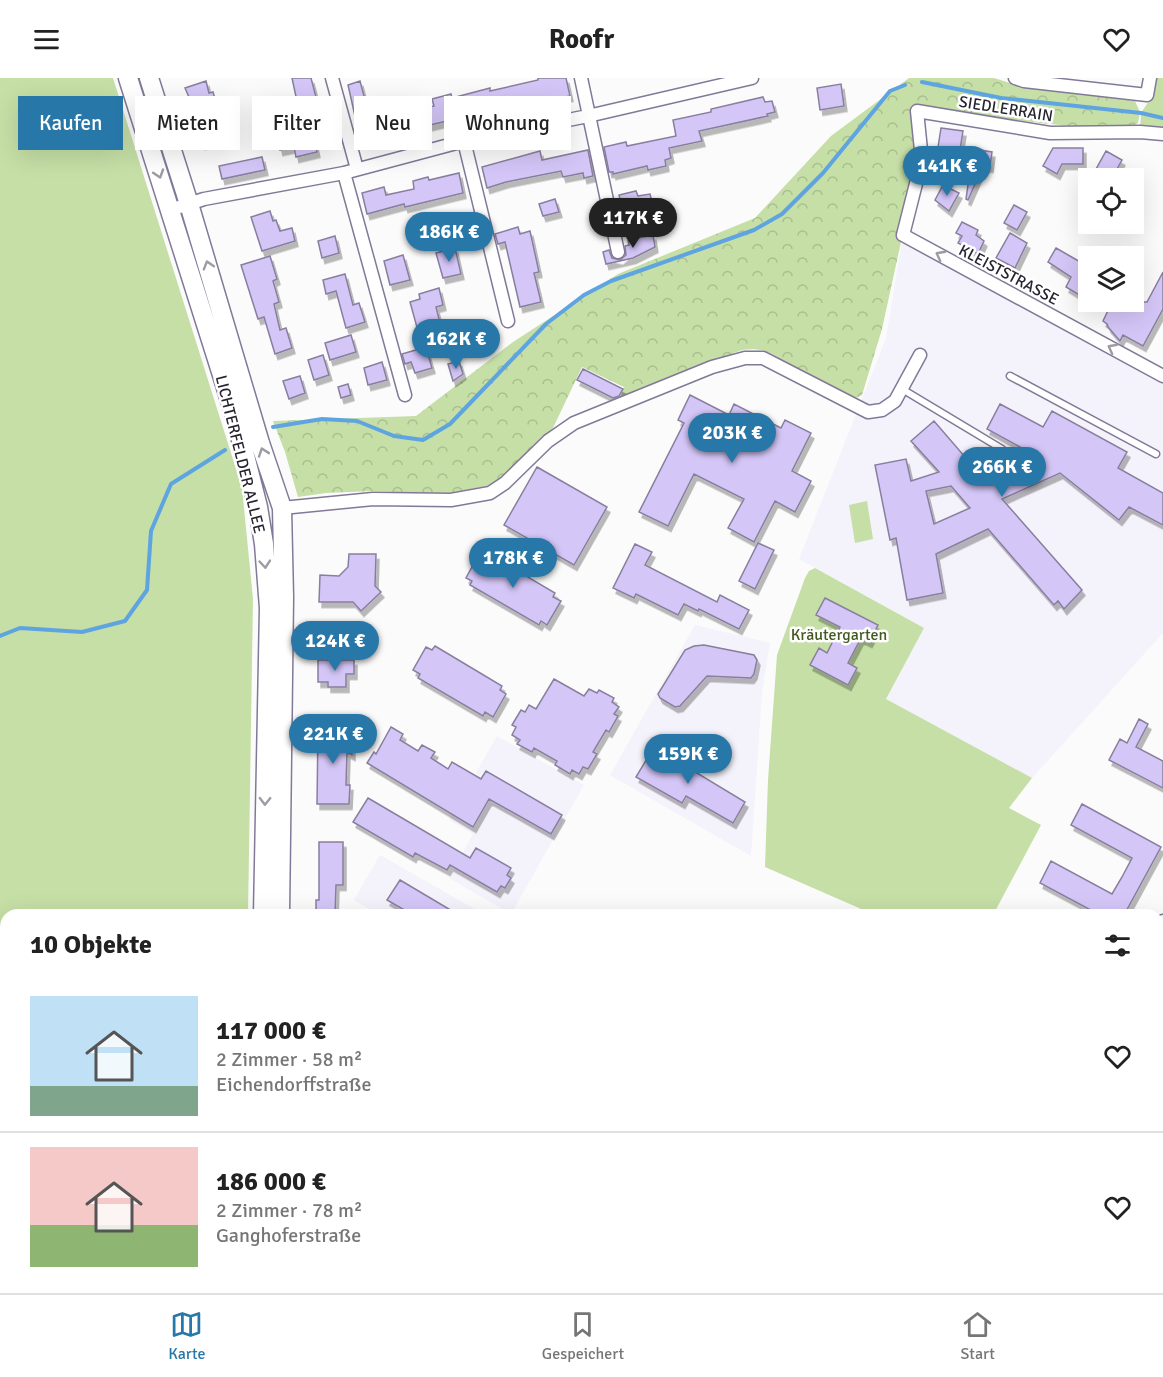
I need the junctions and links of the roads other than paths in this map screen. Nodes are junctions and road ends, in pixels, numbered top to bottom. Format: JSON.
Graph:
{"nodes":[{"id":1,"x":128,"y":78,"type":"edge"},
{"id":2,"x":149,"y":78,"type":"edge"},
{"id":3,"x":332,"y":78,"type":"edge"},
{"id":4,"x":581,"y":78,"type":"edge"},
{"id":5,"x":752,"y":78,"type":"edge"},
{"id":6,"x":1015,"y":78,"type":"edge"},
{"id":7,"x":1150,"y":78,"type":"edge"},
{"id":8,"x":588,"y":116,"type":"junction"},
{"id":9,"x":571,"y":119,"type":"edge"},
{"id":10,"x":1163,"y":134,"type":"edge"},
{"id":11,"x":444,"y":146,"type":"edge"},
{"id":12,"x":466,"y":150,"type":"edge"},
{"id":13,"x":357,"y":169,"type":"junction"},
{"id":14,"x":344,"y":173,"type":"junction"},
{"id":15,"x":189,"y":204,"type":"junction"},
{"id":16,"x":170,"y":210,"type":"junction"},
{"id":17,"x":903,"y":236,"type":"joint"},
{"id":18,"x":618,"y":252,"type":"dead end"},
{"id":19,"x":508,"y":321,"type":"dead end"},
{"id":20,"x":920,"y":355,"type":"dead end"},
{"id":21,"x":1010,"y":376,"type":"dead end"},
{"id":22,"x":1163,"y":376,"type":"edge"},
{"id":23,"x":902,"y":389,"type":"junction"},
{"id":24,"x":405,"y":395,"type":"dead end"},
{"id":25,"x":1002,"y":449,"type":"dead end"},
{"id":26,"x":1156,"y":454,"type":"dead end"},
{"id":27,"x":282,"y":508,"type":"junction"},
{"id":28,"x":263,"y":909,"type":"edge"},
{"id":29,"x":280,"y":909,"type":"edge"}],
"edges":[{"from":1,"to":16,"type":"main road","name":"LICHTERFELDER ALLEE","one_way":true},
{"from":2,"to":15,"type":"main road","name":"LICHTERFELDER ALLEE"},
{"from":3,"to":13,"type":"street"},
{"from":4,"to":8,"type":"street"},
{"from":5,"to":8,"type":"street"},
{"from":6,"to":7,"type":"street"},
{"from":8,"to":9,"type":"street"},
{"from":8,"to":18,"type":"street"},
{"from":10,"to":17,"type":"street","name":"SIEDLERRAIN"},
{"from":11,"to":13,"type":"street"},
{"from":12,"to":19,"type":"street"},
{"from":13,"to":14,"type":"street"},
{"from":14,"to":15,"type":"street"},
{"from":14,"to":24,"type":"street"},
{"from":15,"to":16,"type":"street"},
{"from":27,"to":15,"type":"main road","name":"LICHTERFELDER ALLEE","one_way":true},
{"from":16,"to":28,"type":"main road","name":"LICHTERFELDER ALLEE","one_way":true},
{"from":22,"to":17,"type":"street","name":"KLEISTSTRASSE","one_way":true},
{"from":20,"to":23,"type":"street","name":"LICHTERFELDER ALLEE"},
{"from":21,"to":26,"type":"lane"},
{"from":23,"to":25,"type":"lane"},
{"from":23,"to":27,"type":"street","name":"LICHTERFELDER ALLEE"},
{"from":27,"to":29,"type":"main road","name":"LICHTERFELDER ALLEE"}]}
